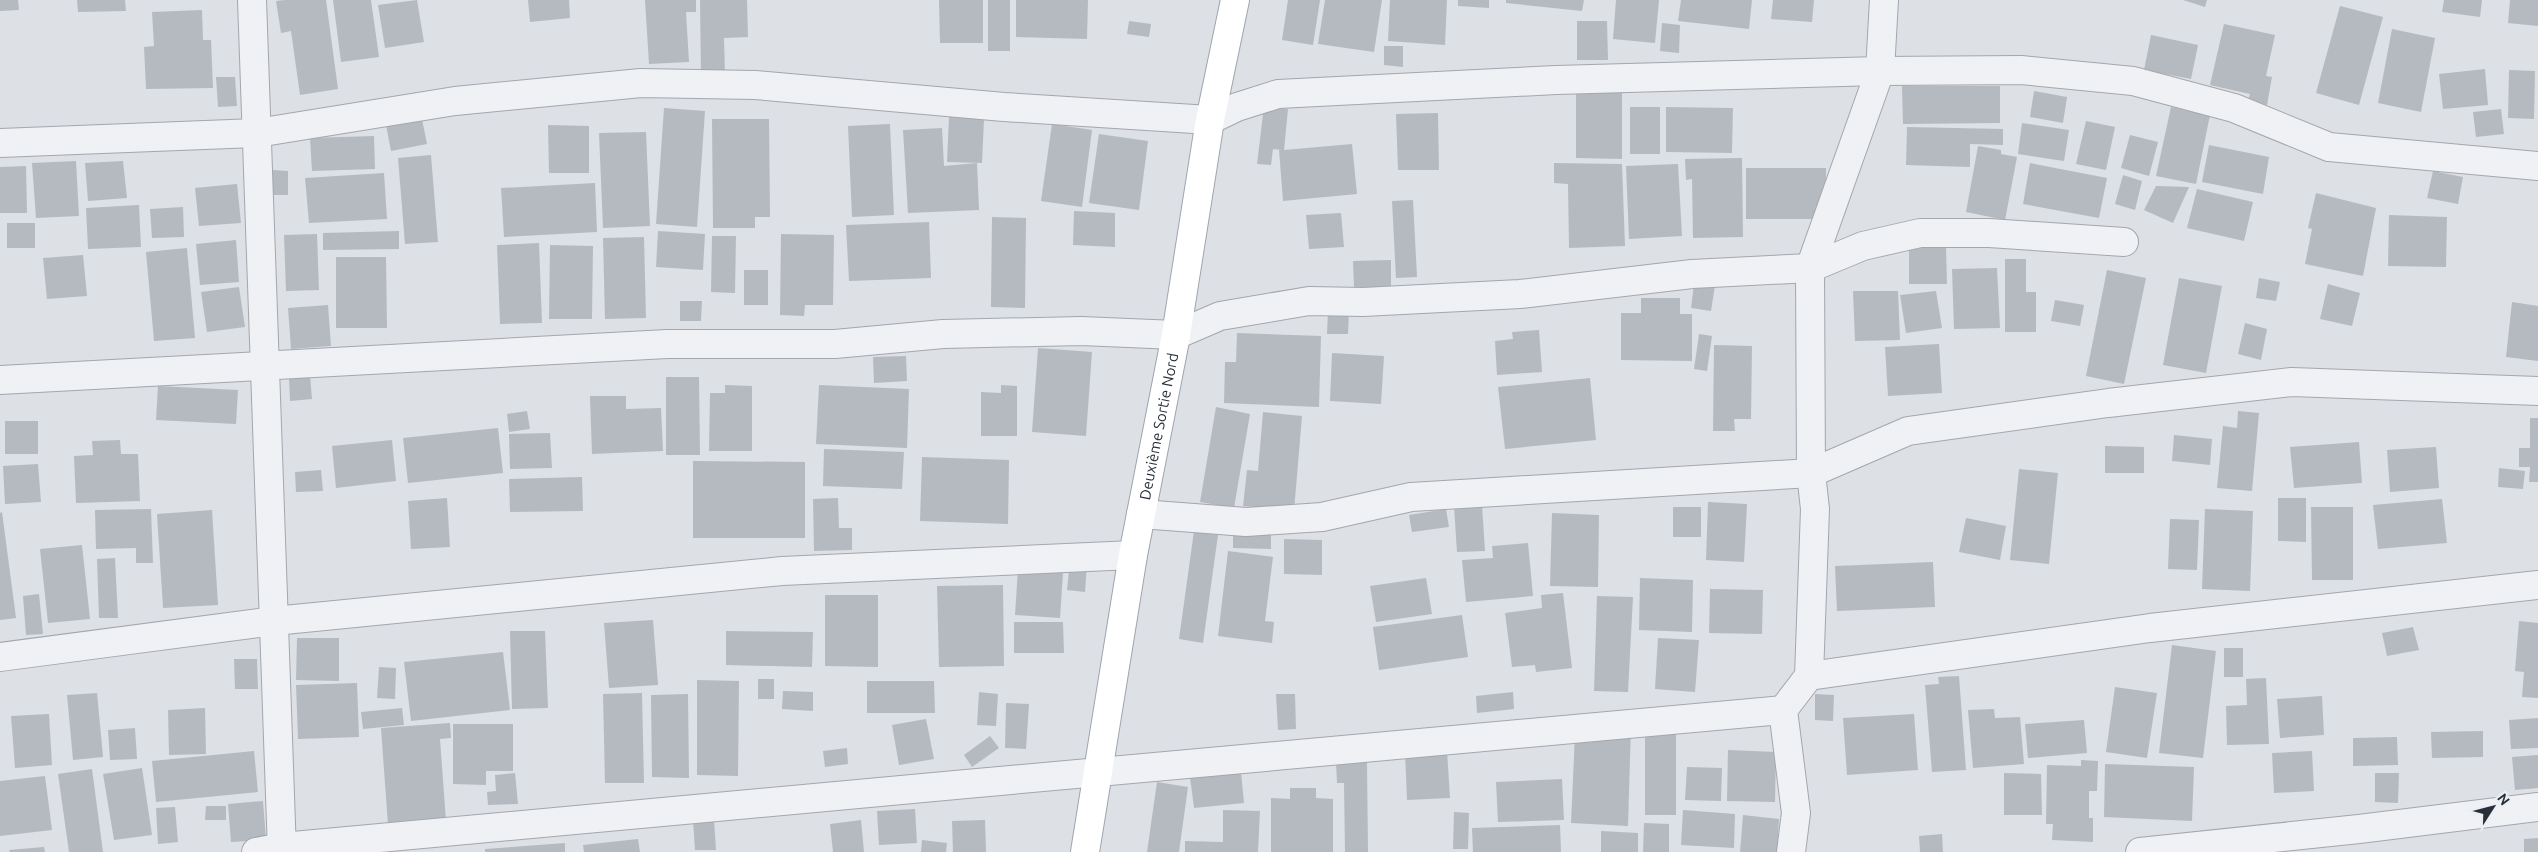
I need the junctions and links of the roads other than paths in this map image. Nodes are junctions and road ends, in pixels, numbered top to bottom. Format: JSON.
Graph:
{"nodes":[{"id":1,"x":252,"y":0,"type":"edge"},
{"id":2,"x":1235,"y":0,"type":"edge"},
{"id":3,"x":1884,"y":0,"type":"edge"},
{"id":4,"x":1880,"y":71,"type":"junction"},
{"id":5,"x":1210,"y":120,"type":"junction"},
{"id":6,"x":257,"y":132,"type":"junction"},
{"id":7,"x":0,"y":143,"type":"edge"},
{"id":8,"x":2538,"y":166,"type":"edge"},
{"id":9,"x":2124,"y":242,"type":"dead end"},
{"id":10,"x":1810,"y":268,"type":"junction"},
{"id":11,"x":1176,"y":335,"type":"junction"},
{"id":12,"x":266,"y":364,"type":"junction"},
{"id":13,"x":0,"y":380,"type":"edge"},
{"id":14,"x":2538,"y":392,"type":"edge"},
{"id":15,"x":1812,"y":473,"type":"junction"},
{"id":16,"x":1141,"y":514,"type":"junction"},
{"id":17,"x":1133,"y":555,"type":"junction"},
{"id":18,"x":2538,"y":586,"type":"edge"},
{"id":19,"x":274,"y":621,"type":"junction"},
{"id":20,"x":0,"y":657,"type":"edge"},
{"id":21,"x":1809,"y":676,"type":"junction"},
{"id":22,"x":1783,"y":710,"type":"junction"},
{"id":23,"x":1098,"y":773,"type":"junction"},
{"id":24,"x":2538,"y":807,"type":"edge"},
{"id":25,"x":273,"y":850,"type":"edge"},
{"id":26,"x":1085,"y":852,"type":"edge"},
{"id":27,"x":1791,"y":852,"type":"edge"},
{"id":28,"x":2140,"y":852,"type":"edge"}],
"edges":[{"from":1,"to":6,"type":"street"},
{"from":2,"to":5,"type":"main road","name":"Deuxième Sortie Nord"},
{"from":3,"to":4,"type":"street"},
{"from":4,"to":5,"type":"street"},
{"from":4,"to":8,"type":"street"},
{"from":4,"to":10,"type":"street"},
{"from":5,"to":6,"type":"street"},
{"from":5,"to":11,"type":"main road","name":"Deuxième Sortie Nord"},
{"from":6,"to":7,"type":"street"},
{"from":6,"to":12,"type":"street"},
{"from":9,"to":10,"type":"street"},
{"from":10,"to":11,"type":"street"},
{"from":10,"to":15,"type":"street"},
{"from":11,"to":12,"type":"street"},
{"from":11,"to":16,"type":"main road","name":"Deuxième Sortie Nord"},
{"from":12,"to":13,"type":"street"},
{"from":12,"to":19,"type":"street"},
{"from":14,"to":15,"type":"street"},
{"from":15,"to":16,"type":"street"},
{"from":15,"to":21,"type":"street"},
{"from":16,"to":17,"type":"main road","name":"Deuxième Sortie Nord"},
{"from":17,"to":19,"type":"street"},
{"from":17,"to":23,"type":"main road","name":"Deuxième Sortie Nord"},
{"from":18,"to":21,"type":"street"},
{"from":19,"to":20,"type":"street"},
{"from":19,"to":25,"type":"street"},
{"from":21,"to":22,"type":"street"},
{"from":22,"to":23,"type":"street"},
{"from":22,"to":27,"type":"street"},
{"from":23,"to":25,"type":"street"},
{"from":23,"to":26,"type":"main road","name":"Deuxième Sortie Nord"},
{"from":24,"to":28,"type":"street"}]}
